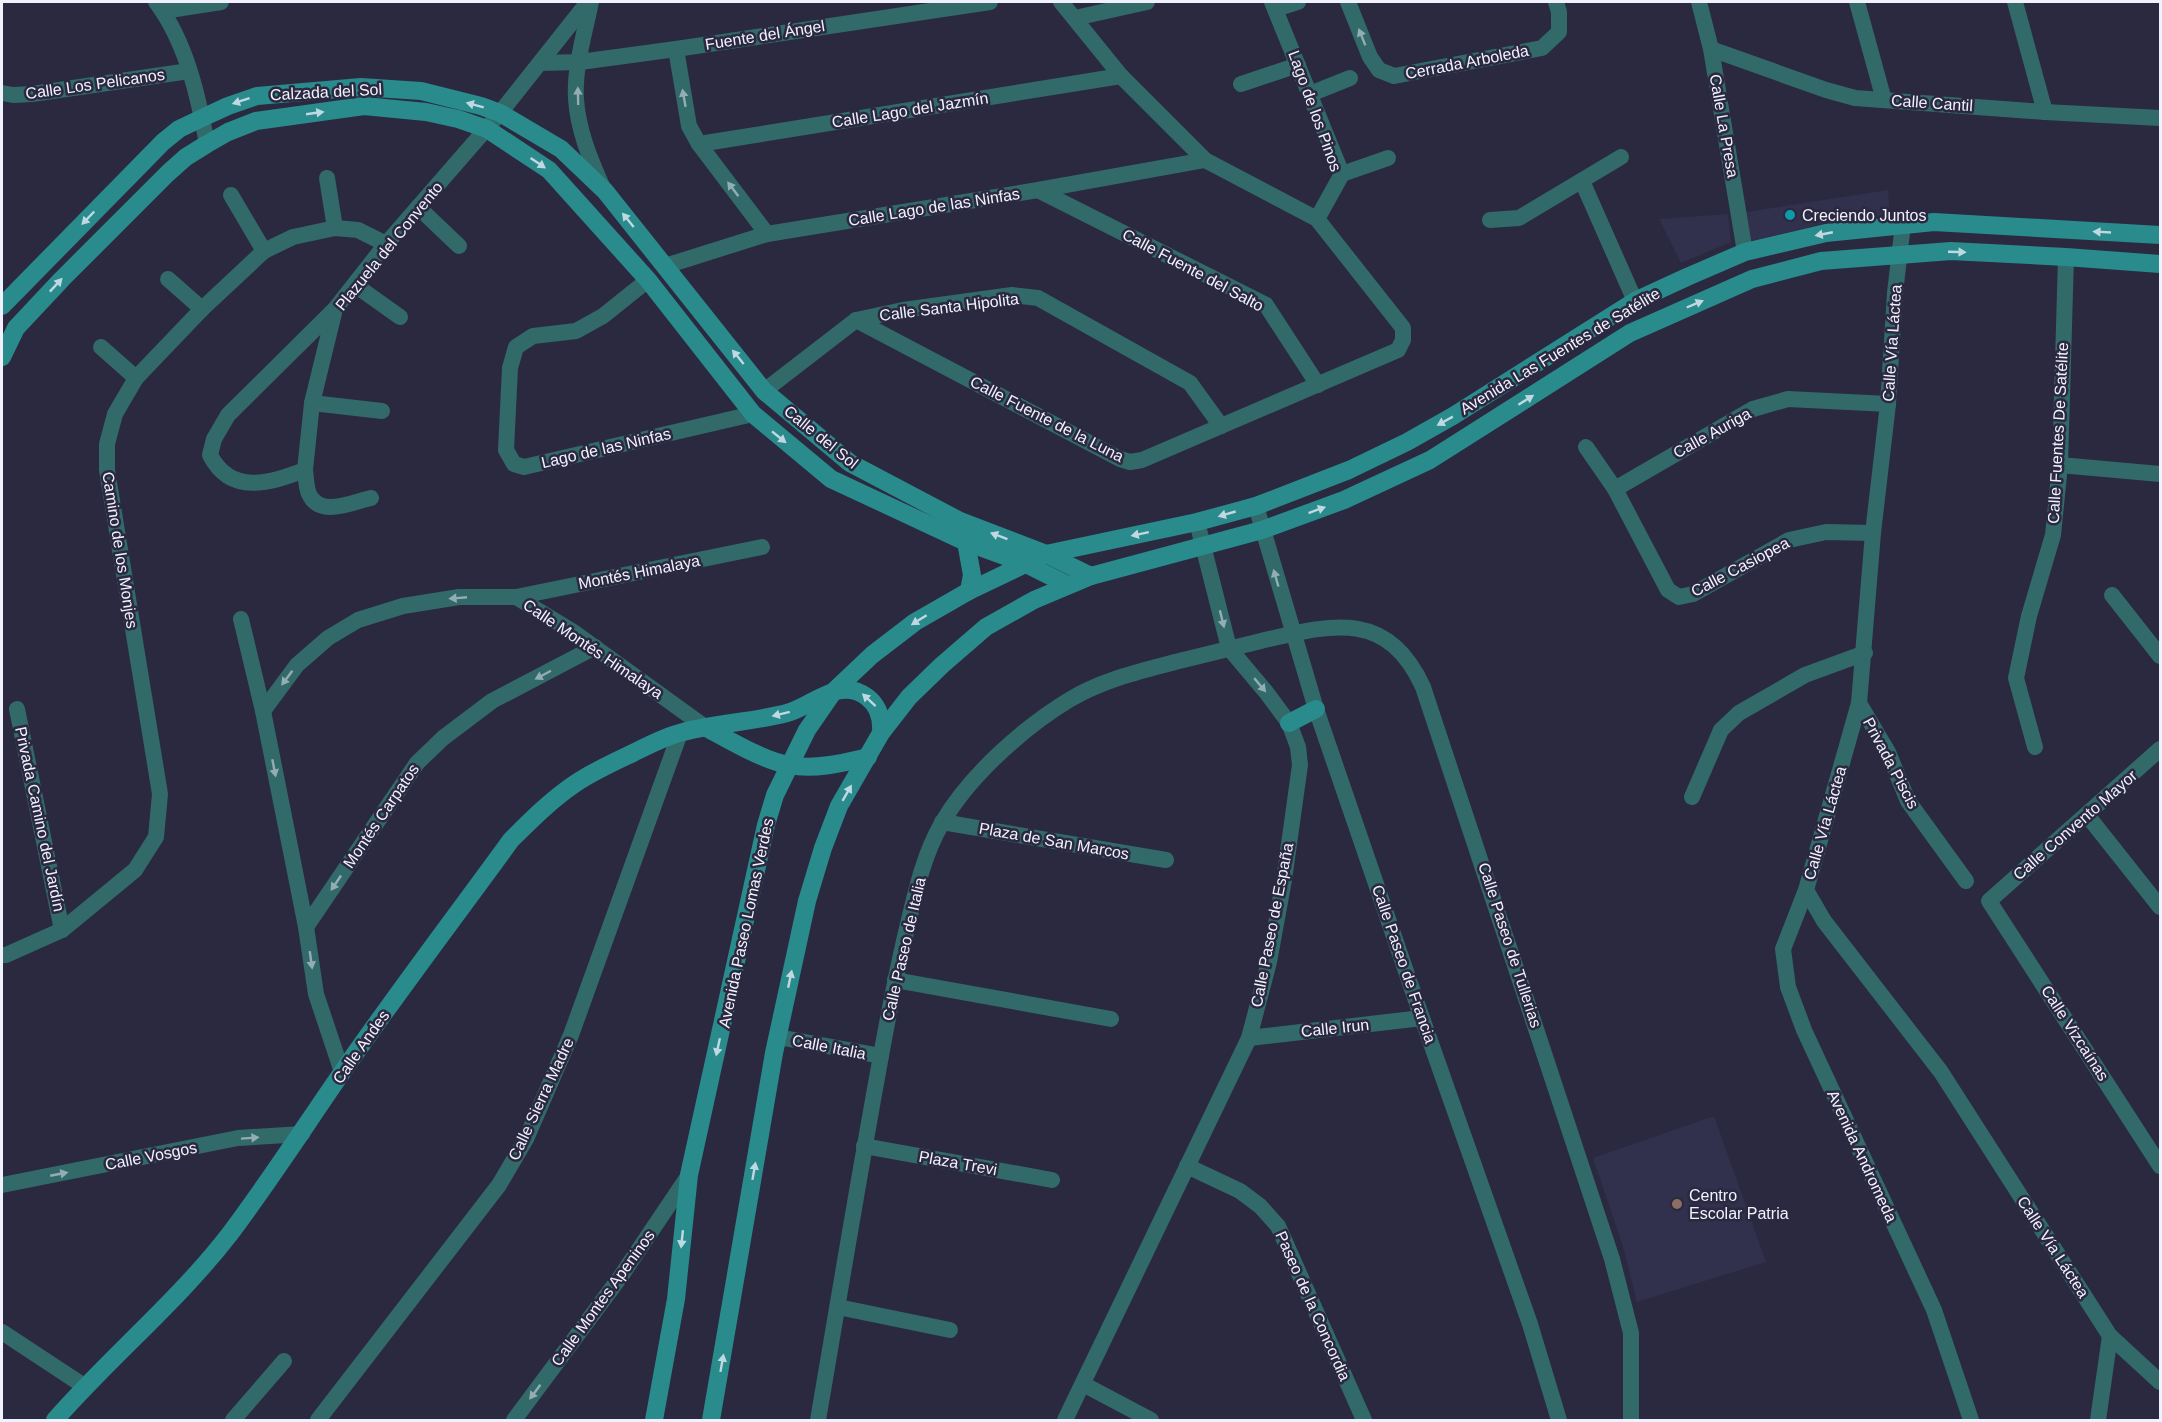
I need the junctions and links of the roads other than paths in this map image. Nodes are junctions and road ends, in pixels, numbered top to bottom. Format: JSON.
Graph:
{"nodes":[{"id":1,"x":220,"y":2,"type":"edge"},
{"id":2,"x":589,"y":2,"type":"edge"},
{"id":3,"x":990,"y":2,"type":"edge"},
{"id":4,"x":1061,"y":2,"type":"edge"},
{"id":5,"x":1147,"y":2,"type":"edge"},
{"id":6,"x":1298,"y":2,"type":"edge"},
{"id":7,"x":1348,"y":2,"type":"edge"},
{"id":8,"x":1556,"y":2,"type":"edge"},
{"id":9,"x":1699,"y":2,"type":"edge"},
{"id":10,"x":1857,"y":2,"type":"edge"},
{"id":11,"x":2015,"y":2,"type":"edge"},
{"id":12,"x":1274,"y":5,"type":"edge"},
{"id":13,"x":160,"y":6,"type":"edge"},
{"id":14,"x":1075,"y":18,"type":"junction"},
{"id":15,"x":676,"y":49,"type":"junction"},
{"id":16,"x":1711,"y":49,"type":"junction"},
{"id":17,"x":579,"y":62,"type":"junction"},
{"id":18,"x":540,"y":63,"type":"junction"},
{"id":19,"x":1298,"y":65,"type":"junction"},
{"id":20,"x":189,"y":71,"type":"junction"},
{"id":21,"x":1121,"y":76,"type":"junction"},
{"id":22,"x":1350,"y":78,"type":"dead end"},
{"id":23,"x":1241,"y":84,"type":"dead end"},
{"id":24,"x":2,"y":93,"type":"edge"},
{"id":25,"x":1310,"y":94,"type":"junction"},
{"id":26,"x":1884,"y":100,"type":"junction"},
{"id":27,"x":2046,"y":112,"type":"junction"},
{"id":28,"x":500,"y":113,"type":"junction"},
{"id":29,"x":202,"y":118,"type":"junction"},
{"id":30,"x":2160,"y":118,"type":"edge"},
{"id":31,"x":488,"y":129,"type":"junction"},
{"id":32,"x":207,"y":144,"type":"junction"},
{"id":33,"x":699,"y":144,"type":"junction"},
{"id":34,"x":1621,"y":157,"type":"dead end"},
{"id":35,"x":1388,"y":158,"type":"dead end"},
{"id":36,"x":1206,"y":160,"type":"junction"},
{"id":37,"x":1342,"y":174,"type":"junction"},
{"id":38,"x":327,"y":178,"type":"dead end"},
{"id":39,"x":1582,"y":181,"type":"junction"},
{"id":40,"x":1038,"y":190,"type":"junction"},
{"id":41,"x":605,"y":191,"type":"junction"},
{"id":42,"x":231,"y":195,"type":"dead end"},
{"id":43,"x":418,"y":207,"type":"junction"},
{"id":44,"x":1317,"y":219,"type":"junction"},
{"id":45,"x":1490,"y":220,"type":"dead end"},
{"id":46,"x":1902,"y":224,"type":"junction"},
{"id":47,"x":335,"y":228,"type":"junction"},
{"id":48,"x":767,"y":234,"type":"junction"},
{"id":49,"x":2160,"y":235,"type":"edge"},
{"id":50,"x":386,"y":244,"type":"junction"},
{"id":51,"x":459,"y":246,"type":"dead end"},
{"id":52,"x":264,"y":250,"type":"junction"},
{"id":53,"x":1745,"y":252,"type":"junction"},
{"id":54,"x":1899,"y":254,"type":"junction"},
{"id":55,"x":2066,"y":257,"type":"junction"},
{"id":56,"x":2160,"y":264,"type":"edge"},
{"id":57,"x":664,"y":266,"type":"junction"},
{"id":58,"x":168,"y":279,"type":"dead end"},
{"id":59,"x":648,"y":280,"type":"junction"},
{"id":60,"x":355,"y":285,"type":"junction"},
{"id":61,"x":1660,"y":289,"type":"junction"},
{"id":62,"x":1635,"y":301,"type":"junction"},
{"id":63,"x":2,"y":306,"type":"edge"},
{"id":64,"x":202,"y":309,"type":"junction"},
{"id":65,"x":334,"y":309,"type":"junction"},
{"id":66,"x":1672,"y":313,"type":"junction"},
{"id":67,"x":400,"y":317,"type":"dead end"},
{"id":68,"x":856,"y":320,"type":"junction"},
{"id":69,"x":101,"y":347,"type":"dead end"},
{"id":70,"x":2,"y":357,"type":"edge"},
{"id":71,"x":136,"y":378,"type":"junction"},
{"id":72,"x":1318,"y":385,"type":"junction"},
{"id":73,"x":764,"y":391,"type":"junction"},
{"id":74,"x":312,"y":403,"type":"junction"},
{"id":75,"x":1888,"y":404,"type":"junction"},
{"id":76,"x":382,"y":411,"type":"dead end"},
{"id":77,"x":753,"y":414,"type":"junction"},
{"id":78,"x":1221,"y":426,"type":"junction"},
{"id":79,"x":1586,"y":447,"type":"dead end"},
{"id":80,"x":2060,"y":465,"type":"junction"},
{"id":81,"x":305,"y":470,"type":"junction"},
{"id":82,"x":2160,"y":474,"type":"edge"},
{"id":83,"x":1615,"y":489,"type":"junction"},
{"id":84,"x":371,"y":498,"type":"dead end"},
{"id":85,"x":1256,"y":506,"type":"junction"},
{"id":86,"x":1197,"y":522,"type":"junction"},
{"id":87,"x":1262,"y":530,"type":"junction"},
{"id":88,"x":1873,"y":533,"type":"junction"},
{"id":89,"x":1113,"y":540,"type":"junction"},
{"id":90,"x":966,"y":542,"type":"junction"},
{"id":91,"x":762,"y":547,"type":"dead end"},
{"id":92,"x":1204,"y":547,"type":"junction"},
{"id":93,"x":1046,"y":554,"type":"junction"},
{"id":94,"x":1024,"y":563,"type":"junction"},
{"id":95,"x":1118,"y":568,"type":"junction"},
{"id":96,"x":1091,"y":576,"type":"junction"},
{"id":97,"x":1068,"y":585,"type":"junction"},
{"id":98,"x":969,"y":591,"type":"junction"},
{"id":99,"x":2112,"y":595,"type":"dead end"},
{"id":100,"x":516,"y":597,"type":"junction"},
{"id":101,"x":241,"y":619,"type":"dead end"},
{"id":102,"x":1293,"y":634,"type":"junction"},
{"id":103,"x":595,"y":647,"type":"junction"},
{"id":104,"x":1229,"y":648,"type":"junction"},
{"id":105,"x":1864,"y":653,"type":"junction"},
{"id":106,"x":2160,"y":656,"type":"edge"},
{"id":107,"x":834,"y":691,"type":"junction"},
{"id":108,"x":1859,"y":704,"type":"junction"},
{"id":109,"x":17,"y":709,"type":"dead end"},
{"id":110,"x":1316,"y":709,"type":"junction"},
{"id":111,"x":262,"y":711,"type":"junction"},
{"id":112,"x":1289,"y":723,"type":"junction"},
{"id":113,"x":705,"y":727,"type":"junction"},
{"id":114,"x":680,"y":733,"type":"junction"},
{"id":115,"x":881,"y":733,"type":"junction"},
{"id":116,"x":2035,"y":747,"type":"dead end"},
{"id":117,"x":2160,"y":748,"type":"edge"},
{"id":118,"x":868,"y":756,"type":"junction"},
{"id":119,"x":789,"y":765,"type":"junction"},
{"id":120,"x":1692,"y":797,"type":"dead end"},
{"id":121,"x":2087,"y":815,"type":"junction"},
{"id":122,"x":942,"y":822,"type":"junction"},
{"id":123,"x":1166,"y":860,"type":"dead end"},
{"id":124,"x":1966,"y":881,"type":"dead end"},
{"id":125,"x":1806,"y":890,"type":"junction"},
{"id":126,"x":1989,"y":901,"type":"joint"},
{"id":127,"x":2160,"y":907,"type":"edge"},
{"id":128,"x":306,"y":927,"type":"junction"},
{"id":129,"x":62,"y":930,"type":"junction"},
{"id":130,"x":2,"y":955,"type":"edge"},
{"id":131,"x":895,"y":980,"type":"junction"},
{"id":132,"x":1422,"y":1018,"type":"junction"},
{"id":133,"x":1111,"y":1019,"type":"dead end"},
{"id":134,"x":778,"y":1037,"type":"junction"},
{"id":135,"x":1249,"y":1038,"type":"junction"},
{"id":136,"x":881,"y":1056,"type":"junction"},
{"id":137,"x":342,"y":1072,"type":"junction"},
{"id":138,"x":302,"y":1134,"type":"junction"},
{"id":139,"x":864,"y":1146,"type":"junction"},
{"id":140,"x":1187,"y":1166,"type":"junction"},
{"id":141,"x":2160,"y":1166,"type":"edge"},
{"id":142,"x":689,"y":1175,"type":"junction"},
{"id":143,"x":1052,"y":1179,"type":"dead end"},
{"id":144,"x":2,"y":1185,"type":"edge"},
{"id":145,"x":838,"y":1307,"type":"junction"},
{"id":146,"x":950,"y":1330,"type":"dead end"},
{"id":147,"x":2,"y":1332,"type":"edge"},
{"id":148,"x":2110,"y":1336,"type":"junction"},
{"id":149,"x":284,"y":1361,"type":"dead end"},
{"id":150,"x":2160,"y":1382,"type":"edge"},
{"id":151,"x":1083,"y":1384,"type":"junction"},
{"id":152,"x":84,"y":1386,"type":"junction"},
{"id":153,"x":55,"y":1420,"type":"edge"},
{"id":154,"x":233,"y":1420,"type":"edge"},
{"id":155,"x":318,"y":1420,"type":"edge"},
{"id":156,"x":514,"y":1420,"type":"edge"},
{"id":157,"x":654,"y":1420,"type":"edge"},
{"id":158,"x":711,"y":1420,"type":"edge"},
{"id":159,"x":818,"y":1420,"type":"edge"},
{"id":160,"x":1065,"y":1420,"type":"edge"},
{"id":161,"x":1151,"y":1420,"type":"edge"},
{"id":162,"x":1364,"y":1420,"type":"edge"},
{"id":163,"x":1559,"y":1420,"type":"edge"},
{"id":164,"x":1631,"y":1420,"type":"edge"},
{"id":165,"x":1971,"y":1420,"type":"edge"},
{"id":166,"x":2098,"y":1420,"type":"edge"}],
"edges":[{"from":1,"to":13,"type":"street"},
{"from":2,"to":17,"type":"street"},
{"from":2,"to":18,"type":"street","name":"Plazuela del Convento"},
{"from":3,"to":15,"type":"street","name":"Fuente del Ángel"},
{"from":4,"to":14,"type":"street"},
{"from":5,"to":14,"type":"street"},
{"from":6,"to":12,"type":"street"},
{"from":8,"to":7,"type":"street","name":"Cerrada Arboleda","one_way":true},
{"from":9,"to":16,"type":"street","name":"Calle La Presa"},
{"from":10,"to":26,"type":"street"},
{"from":11,"to":27,"type":"street"},
{"from":12,"to":19,"type":"street","name":"Lago de los Pinos"},
{"from":13,"to":20,"type":"street"},
{"from":14,"to":21,"type":"street"},
{"from":15,"to":17,"type":"street","name":"Fuente del Ángel"},
{"from":33,"to":15,"type":"street","one_way":true},
{"from":16,"to":26,"type":"street","name":"Calle Cantil"},
{"from":16,"to":53,"type":"street","name":"Calle La Presa"},
{"from":17,"to":18,"type":"street","name":"Fuente del Ángel"},
{"from":41,"to":17,"type":"street","one_way":true},
{"from":18,"to":28,"type":"street","name":"Plazuela del Convento"},
{"from":19,"to":23,"type":"street"},
{"from":19,"to":25,"type":"street","name":"Lago de los Pinos"},
{"from":20,"to":24,"type":"street","name":"Calle Los Pelicanos"},
{"from":20,"to":29,"type":"street"},
{"from":21,"to":33,"type":"street","name":"Calle Lago del Jazmín"},
{"from":21,"to":36,"type":"street"},
{"from":22,"to":25,"type":"street"},
{"from":25,"to":37,"type":"street","name":"Lago de los Pinos"},
{"from":26,"to":27,"type":"street","name":"Calle Cantil"},
{"from":27,"to":30,"type":"street","name":"Calle Cantil"},
{"from":28,"to":29,"type":"main road","name":"Calzada del Sol","one_way":true},
{"from":28,"to":31,"type":"street","name":"Plazuela del Convento"},
{"from":28,"to":41,"type":"main road","name":"Calzada del Sol"},
{"from":29,"to":32,"type":"street"},
{"from":29,"to":63,"type":"main road","name":"Calzada del Sol","one_way":true},
{"from":32,"to":31,"type":"main road","name":"Calzada del Sol","one_way":true},
{"from":31,"to":43,"type":"street","name":"Plazuela del Convento"},
{"from":31,"to":59,"type":"main road","name":"Calzada del Sol","one_way":true},
{"from":70,"to":32,"type":"main road","name":"Calzada del Sol","one_way":true},
{"from":48,"to":33,"type":"street","one_way":true},
{"from":34,"to":39,"type":"street"},
{"from":35,"to":37,"type":"street"},
{"from":36,"to":40,"type":"street","name":"Calle Lago de las Ninfas"},
{"from":36,"to":44,"type":"street"},
{"from":37,"to":44,"type":"street","name":"Lago de los Pinos"},
{"from":38,"to":47,"type":"street"},
{"from":39,"to":45,"type":"street"},
{"from":39,"to":62,"type":"street"},
{"from":40,"to":48,"type":"street","name":"Calle Lago de las Ninfas"},
{"from":40,"to":72,"type":"street","name":"Calle Fuente del Salto"},
{"from":57,"to":41,"type":"main road","name":"Calzada del Sol","one_way":true},
{"from":42,"to":52,"type":"street"},
{"from":43,"to":50,"type":"street","name":"Plazuela del Convento"},
{"from":43,"to":51,"type":"street"},
{"from":44,"to":72,"type":"street","name":"Calle Fuente de la Luna"},
{"from":49,"to":46,"type":"main road","name":"Avenida Las Fuentes de Satélite","one_way":true},
{"from":46,"to":53,"type":"main road","name":"Avenida Las Fuentes de Satélite","one_way":true},
{"from":46,"to":54,"type":"street","name":"Calle Vía Láctea"},
{"from":47,"to":50,"type":"street","name":"Camino de los Monjes"},
{"from":47,"to":52,"type":"street","name":"Camino de los Monjes"},
{"from":48,"to":57,"type":"street","name":"Calle Lago de las Ninfas"},
{"from":50,"to":60,"type":"street","name":"Plazuela del Convento"},
{"from":52,"to":64,"type":"street","name":"Camino de los Monjes"},
{"from":53,"to":61,"type":"main road","name":"Avenida Las Fuentes de Satélite"},
{"from":54,"to":55,"type":"main road","name":"Avenida Las Fuentes de Satélite","one_way":true},
{"from":66,"to":54,"type":"main road","name":"Avenida Las Fuentes de Satélite","one_way":true},
{"from":54,"to":75,"type":"street","name":"Calle Vía Láctea"},
{"from":55,"to":56,"type":"main road","name":"Avenida Las Fuentes de Satélite"},
{"from":55,"to":80,"type":"street","name":"Calle Fuentes De Satélite"},
{"from":73,"to":57,"type":"main road","name":"Calle del Sol","one_way":true},
{"from":58,"to":64,"type":"street"},
{"from":59,"to":77,"type":"main road","name":"Calle del Sol"},
{"from":59,"to":77,"type":"street","name":"Lago de las Ninfas"},
{"from":60,"to":65,"type":"street","name":"Plazuela del Convento"},
{"from":60,"to":67,"type":"street"},
{"from":61,"to":62,"type":"main road","name":"Avenida Las Fuentes de Satélite"},
{"from":61,"to":66,"type":"main road"},
{"from":62,"to":85,"type":"main road","name":"Avenida Las Fuentes de Satélite","one_way":true},
{"from":64,"to":71,"type":"street","name":"Camino de los Monjes"},
{"from":65,"to":74,"type":"street","name":"Plazuela del Convento"},
{"from":65,"to":81,"type":"street"},
{"from":87,"to":66,"type":"main road","name":"Avenida Las Fuentes de Satélite","one_way":true},
{"from":68,"to":73,"type":"street","name":"Calle Santa Hipolita"},
{"from":68,"to":78,"type":"street","name":"Calle Fuente de la Luna"},
{"from":68,"to":78,"type":"street","name":"Calle Santa Hipolita"},
{"from":69,"to":71,"type":"street"},
{"from":71,"to":129,"type":"street","name":"Camino de los Monjes"},
{"from":72,"to":78,"type":"street","name":"Calle Fuente de la Luna"},
{"from":93,"to":73,"type":"main road","name":"Calle del Sol","one_way":true},
{"from":74,"to":76,"type":"street"},
{"from":74,"to":81,"type":"street","name":"Plazuela del Convento"},
{"from":75,"to":83,"type":"street","name":"Calle Auriga"},
{"from":75,"to":88,"type":"street","name":"Calle Vía Láctea"},
{"from":77,"to":90,"type":"main road","name":"Calle del Sol","one_way":true},
{"from":79,"to":83,"type":"street"},
{"from":80,"to":82,"type":"street"},
{"from":80,"to":116,"type":"street","name":"Calle Fuentes De Satélite"},
{"from":81,"to":84,"type":"street"},
{"from":83,"to":88,"type":"street","name":"Calle Casiopea"},
{"from":85,"to":86,"type":"main road","name":"Avenida Las Fuentes de Satélite","one_way":true},
{"from":85,"to":87,"type":"street","name":"Calle Paseo de Francia"},
{"from":86,"to":89,"type":"main road","name":"Avenida Las Fuentes de Satélite","one_way":true},
{"from":86,"to":92,"type":"street","name":"Calle Paseo de España"},
{"from":87,"to":92,"type":"main road","name":"Avenida Las Fuentes de Satélite"},
{"from":102,"to":87,"type":"street","name":"Calle Paseo de Francia","one_way":true},
{"from":88,"to":105,"type":"street","name":"Calle Vía Láctea"},
{"from":89,"to":93,"type":"main road","name":"Avenida Las Fuentes de Satélite"},
{"from":89,"to":95,"type":"main road"},
{"from":90,"to":94,"type":"main road","name":"Calle del Sol"},
{"from":90,"to":98,"type":"main road"},
{"from":91,"to":100,"type":"street","name":"Montés Himalaya"},
{"from":92,"to":95,"type":"main road","name":"Avenida Las Fuentes de Satélite"},
{"from":92,"to":104,"type":"street","name":"Calle Paseo de España","one_way":true},
{"from":93,"to":94,"type":"main road","name":"Avenida Paseo Lomas Verdes"},
{"from":93,"to":96,"type":"main road","name":"Calle del Sol"},
{"from":94,"to":97,"type":"main road","name":"Calle del Sol"},
{"from":94,"to":98,"type":"main road","name":"Avenida Paseo Lomas Verdes"},
{"from":95,"to":96,"type":"main road","name":"Avenida Las Fuentes de Satélite"},
{"from":96,"to":97,"type":"main road"},
{"from":97,"to":115,"type":"main road"},
{"from":98,"to":107,"type":"main road","name":"Avenida Paseo Lomas Verdes","one_way":true},
{"from":99,"to":106,"type":"street"},
{"from":100,"to":103,"type":"street","name":"Calle Montés Himalaya"},
{"from":100,"to":111,"type":"street","name":"Calle Montés Himalaya","one_way":true},
{"from":101,"to":111,"type":"street"},
{"from":102,"to":104,"type":"street","name":"Calle Paseo de Tullerias"},
{"from":102,"to":110,"type":"street","name":"Calle Paseo de Francia"},
{"from":102,"to":164,"type":"street","name":"Calle Paseo de Tullerias"},
{"from":103,"to":113,"type":"street","name":"Calle Montés Himalaya"},
{"from":103,"to":128,"type":"street","name":"Montés Carpatos","one_way":true},
{"from":104,"to":112,"type":"street","name":"Calle Paseo de España","one_way":true},
{"from":104,"to":122,"type":"street","name":"Calle Paseo de Italia"},
{"from":105,"to":108,"type":"street","name":"Calle Vía Láctea"},
{"from":105,"to":120,"type":"street"},
{"from":107,"to":113,"type":"main road","one_way":true},
{"from":115,"to":107,"type":"main road","one_way":true},
{"from":107,"to":119,"type":"main road","name":"Avenida Paseo Lomas Verdes"},
{"from":108,"to":124,"type":"street","name":"Privada Piscis"},
{"from":108,"to":125,"type":"street","name":"Calle Vía Láctea"},
{"from":109,"to":129,"type":"street","name":"Privada Camino del Jardín"},
{"from":110,"to":112,"type":"main road"},
{"from":110,"to":132,"type":"street","name":"Calle Paseo de Francia"},
{"from":111,"to":128,"type":"street","one_way":true},
{"from":112,"to":135,"type":"street","name":"Calle Paseo de España"},
{"from":113,"to":114,"type":"main road","name":"Calle Andes"},
{"from":113,"to":119,"type":"main road","name":"Calle Montés Himalaya"},
{"from":114,"to":137,"type":"main road","name":"Calle Andes"},
{"from":114,"to":155,"type":"street","name":"Calle Sierra Madre"},
{"from":115,"to":118,"type":"main road"},
{"from":117,"to":121,"type":"street","name":"Calle Convento Mayor"},
{"from":118,"to":119,"type":"main road","name":"Calle Montés Himalaya"},
{"from":134,"to":118,"type":"main road","one_way":true},
{"from":119,"to":142,"type":"main road","name":"Avenida Paseo Lomas Verdes","one_way":true},
{"from":121,"to":126,"type":"street","name":"Calle Convento Mayor"},
{"from":121,"to":127,"type":"street"},
{"from":122,"to":123,"type":"street","name":"Plaza de San Marcos"},
{"from":122,"to":131,"type":"street","name":"Calle Paseo de Italia"},
{"from":125,"to":148,"type":"street","name":"Calle Vía Láctea"},
{"from":125,"to":165,"type":"street","name":"Avenida Andromeda"},
{"from":126,"to":141,"type":"street","name":"Calle Vizcaínas"},
{"from":128,"to":137,"type":"street","one_way":true},
{"from":129,"to":130,"type":"street","name":"Camino de los Monjes"},
{"from":131,"to":133,"type":"street"},
{"from":131,"to":136,"type":"street","name":"Calle Paseo de Italia"},
{"from":132,"to":135,"type":"street","name":"Calle Irun"},
{"from":132,"to":163,"type":"street","name":"Calle Paseo de Francia"},
{"from":134,"to":136,"type":"street","name":"Calle Italia"},
{"from":158,"to":134,"type":"main road","one_way":true},
{"from":135,"to":140,"type":"street","name":"Calle Paseo de España"},
{"from":136,"to":139,"type":"street","name":"Calle Paseo de Italia"},
{"from":137,"to":138,"type":"main road","name":"Calle Andes"},
{"from":144,"to":138,"type":"street","name":"Calle Vosgos","one_way":true},
{"from":138,"to":152,"type":"main road","name":"Calle Andes"},
{"from":139,"to":143,"type":"street","name":"Plaza Trevi"},
{"from":139,"to":145,"type":"street","name":"Calle Paseo de Italia"},
{"from":140,"to":151,"type":"street","name":"Calle Paseo de España"},
{"from":140,"to":162,"type":"street","name":"Paseo de la Concordia"},
{"from":142,"to":156,"type":"street","name":"Calle Montes Apeninos","one_way":true},
{"from":142,"to":157,"type":"main road","name":"Avenida Paseo Lomas Verdes","one_way":true},
{"from":145,"to":146,"type":"street"},
{"from":145,"to":159,"type":"street","name":"Calle Paseo de Italia"},
{"from":147,"to":152,"type":"street"},
{"from":148,"to":150,"type":"street","name":"Calle Vía Láctea"},
{"from":148,"to":166,"type":"street"},
{"from":149,"to":154,"type":"street"},
{"from":151,"to":160,"type":"street","name":"Calle Paseo de España"},
{"from":151,"to":161,"type":"street"},
{"from":152,"to":153,"type":"main road","name":"Calle Andes"}]}
